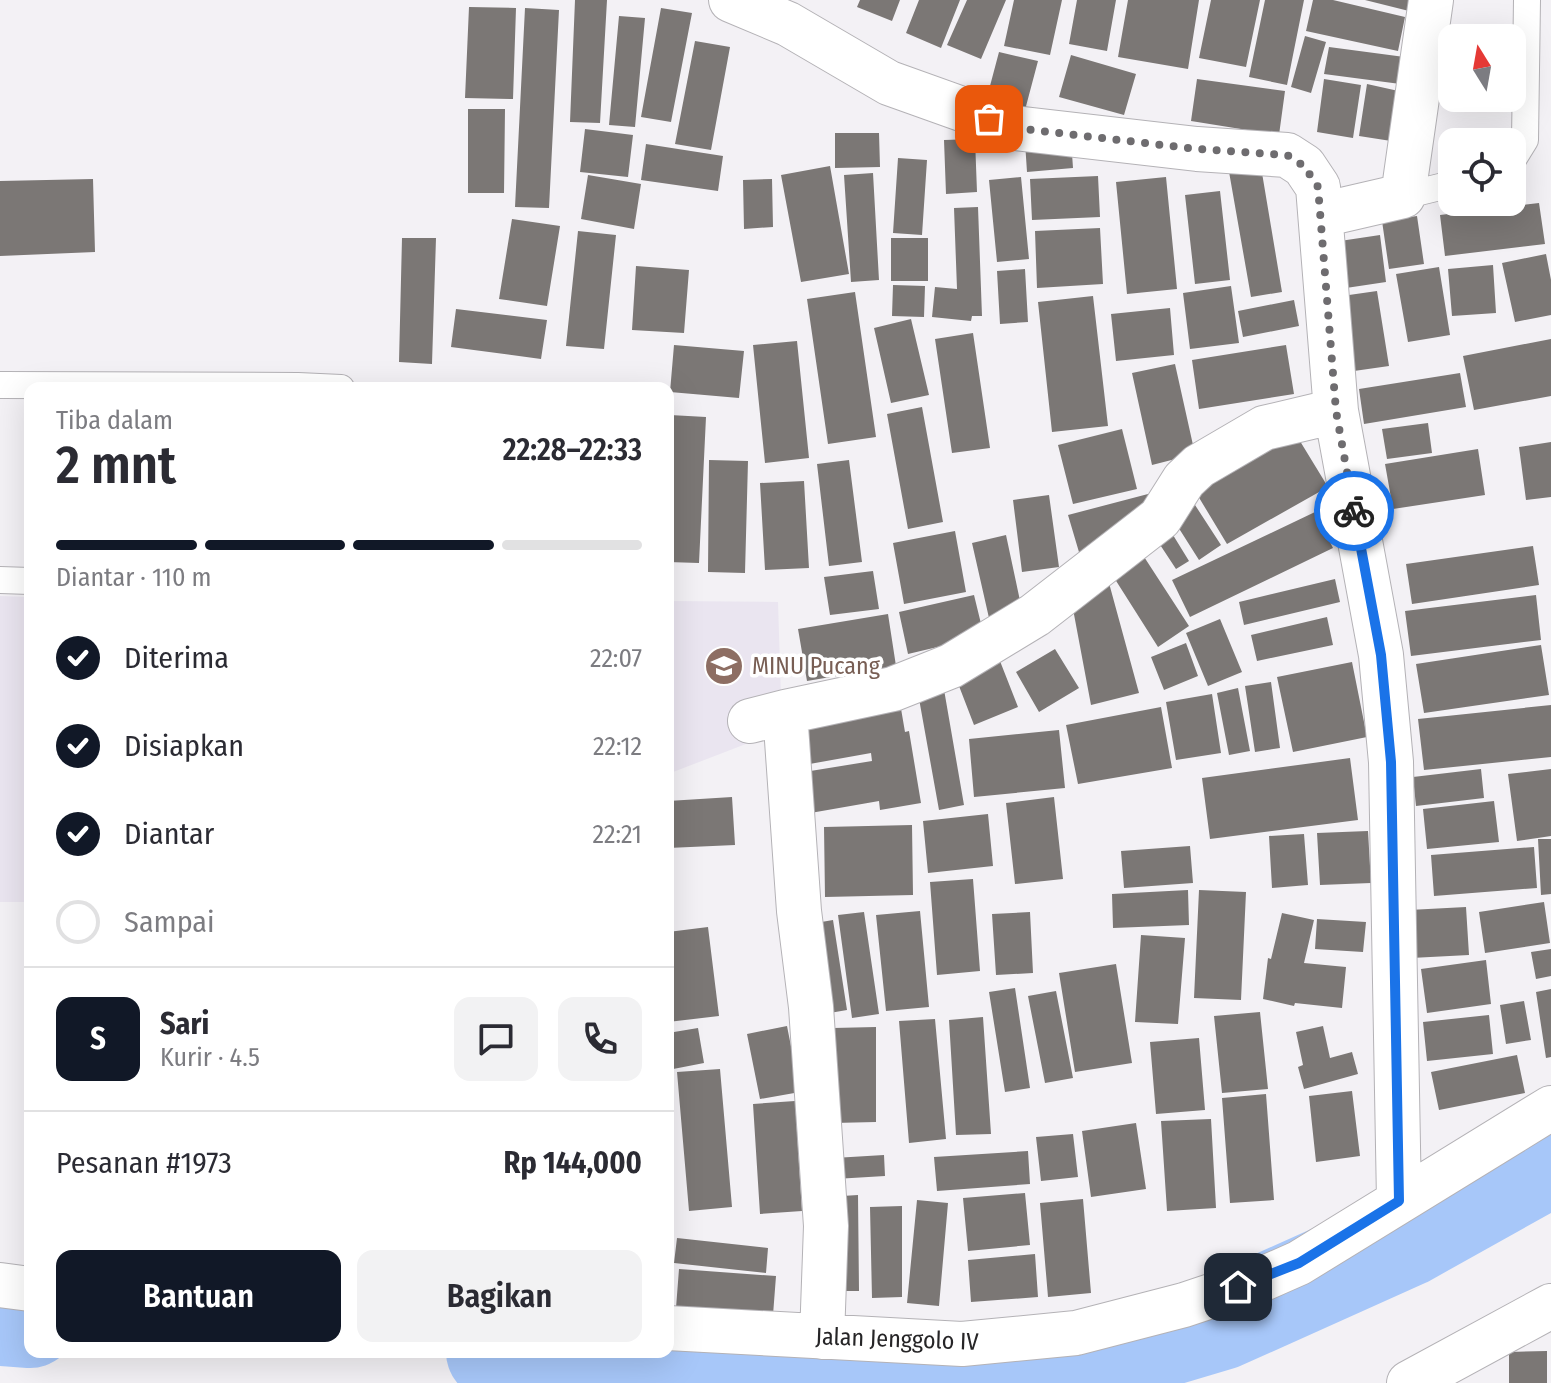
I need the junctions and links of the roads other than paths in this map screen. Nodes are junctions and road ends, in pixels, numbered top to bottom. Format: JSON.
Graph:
{"nodes":[{"id":1,"x":731,"y":0,"type":"edge"},
{"id":2,"x":1431,"y":0,"type":"edge"},
{"id":3,"x":1527,"y":0,"type":"edge"},
{"id":4,"x":1525,"y":128,"type":"edge"},
{"id":5,"x":1438,"y":187,"type":"edge"},
{"id":6,"x":1403,"y":196,"type":"junction"},
{"id":7,"x":1321,"y":215,"type":"junction"},
{"id":8,"x":0,"y":385,"type":"edge"},
{"id":9,"x":24,"y":386,"type":"edge"},
{"id":10,"x":1336,"y":411,"type":"junction"},
{"id":11,"x":0,"y":580,"type":"edge"},
{"id":12,"x":24,"y":581,"type":"edge"},
{"id":13,"x":1551,"y":1108,"type":"edge"},
{"id":14,"x":1399,"y":1201,"type":"junction"},
{"id":15,"x":0,"y":1285,"type":"edge"},
{"id":16,"x":24,"y":1288,"type":"edge"},
{"id":17,"x":1551,"y":1306,"type":"edge"},
{"id":18,"x":674,"y":1328,"type":"edge"},
{"id":19,"x":822,"y":1337,"type":"junction"},
{"id":20,"x":1409,"y":1383,"type":"edge"}],
"edges":[{"from":1,"to":7,"type":"street"},
{"from":2,"to":6,"type":"street"},
{"from":3,"to":4,"type":"lane"},
{"from":5,"to":6,"type":"lane"},
{"from":6,"to":7,"type":"street"},
{"from":7,"to":10,"type":"street"},
{"from":8,"to":9,"type":"lane"},
{"from":10,"to":14,"type":"street"},
{"from":10,"to":19,"type":"street"},
{"from":11,"to":12,"type":"lane"},
{"from":13,"to":14,"type":"street","name":"Jalan Jenggolo IV"},
{"from":14,"to":19,"type":"street","name":"Jalan Jenggolo IV"},
{"from":15,"to":16,"type":"street"},
{"from":17,"to":20,"type":"street"},
{"from":18,"to":19,"type":"street","name":"Jalan Jenggolo IV"}]}
